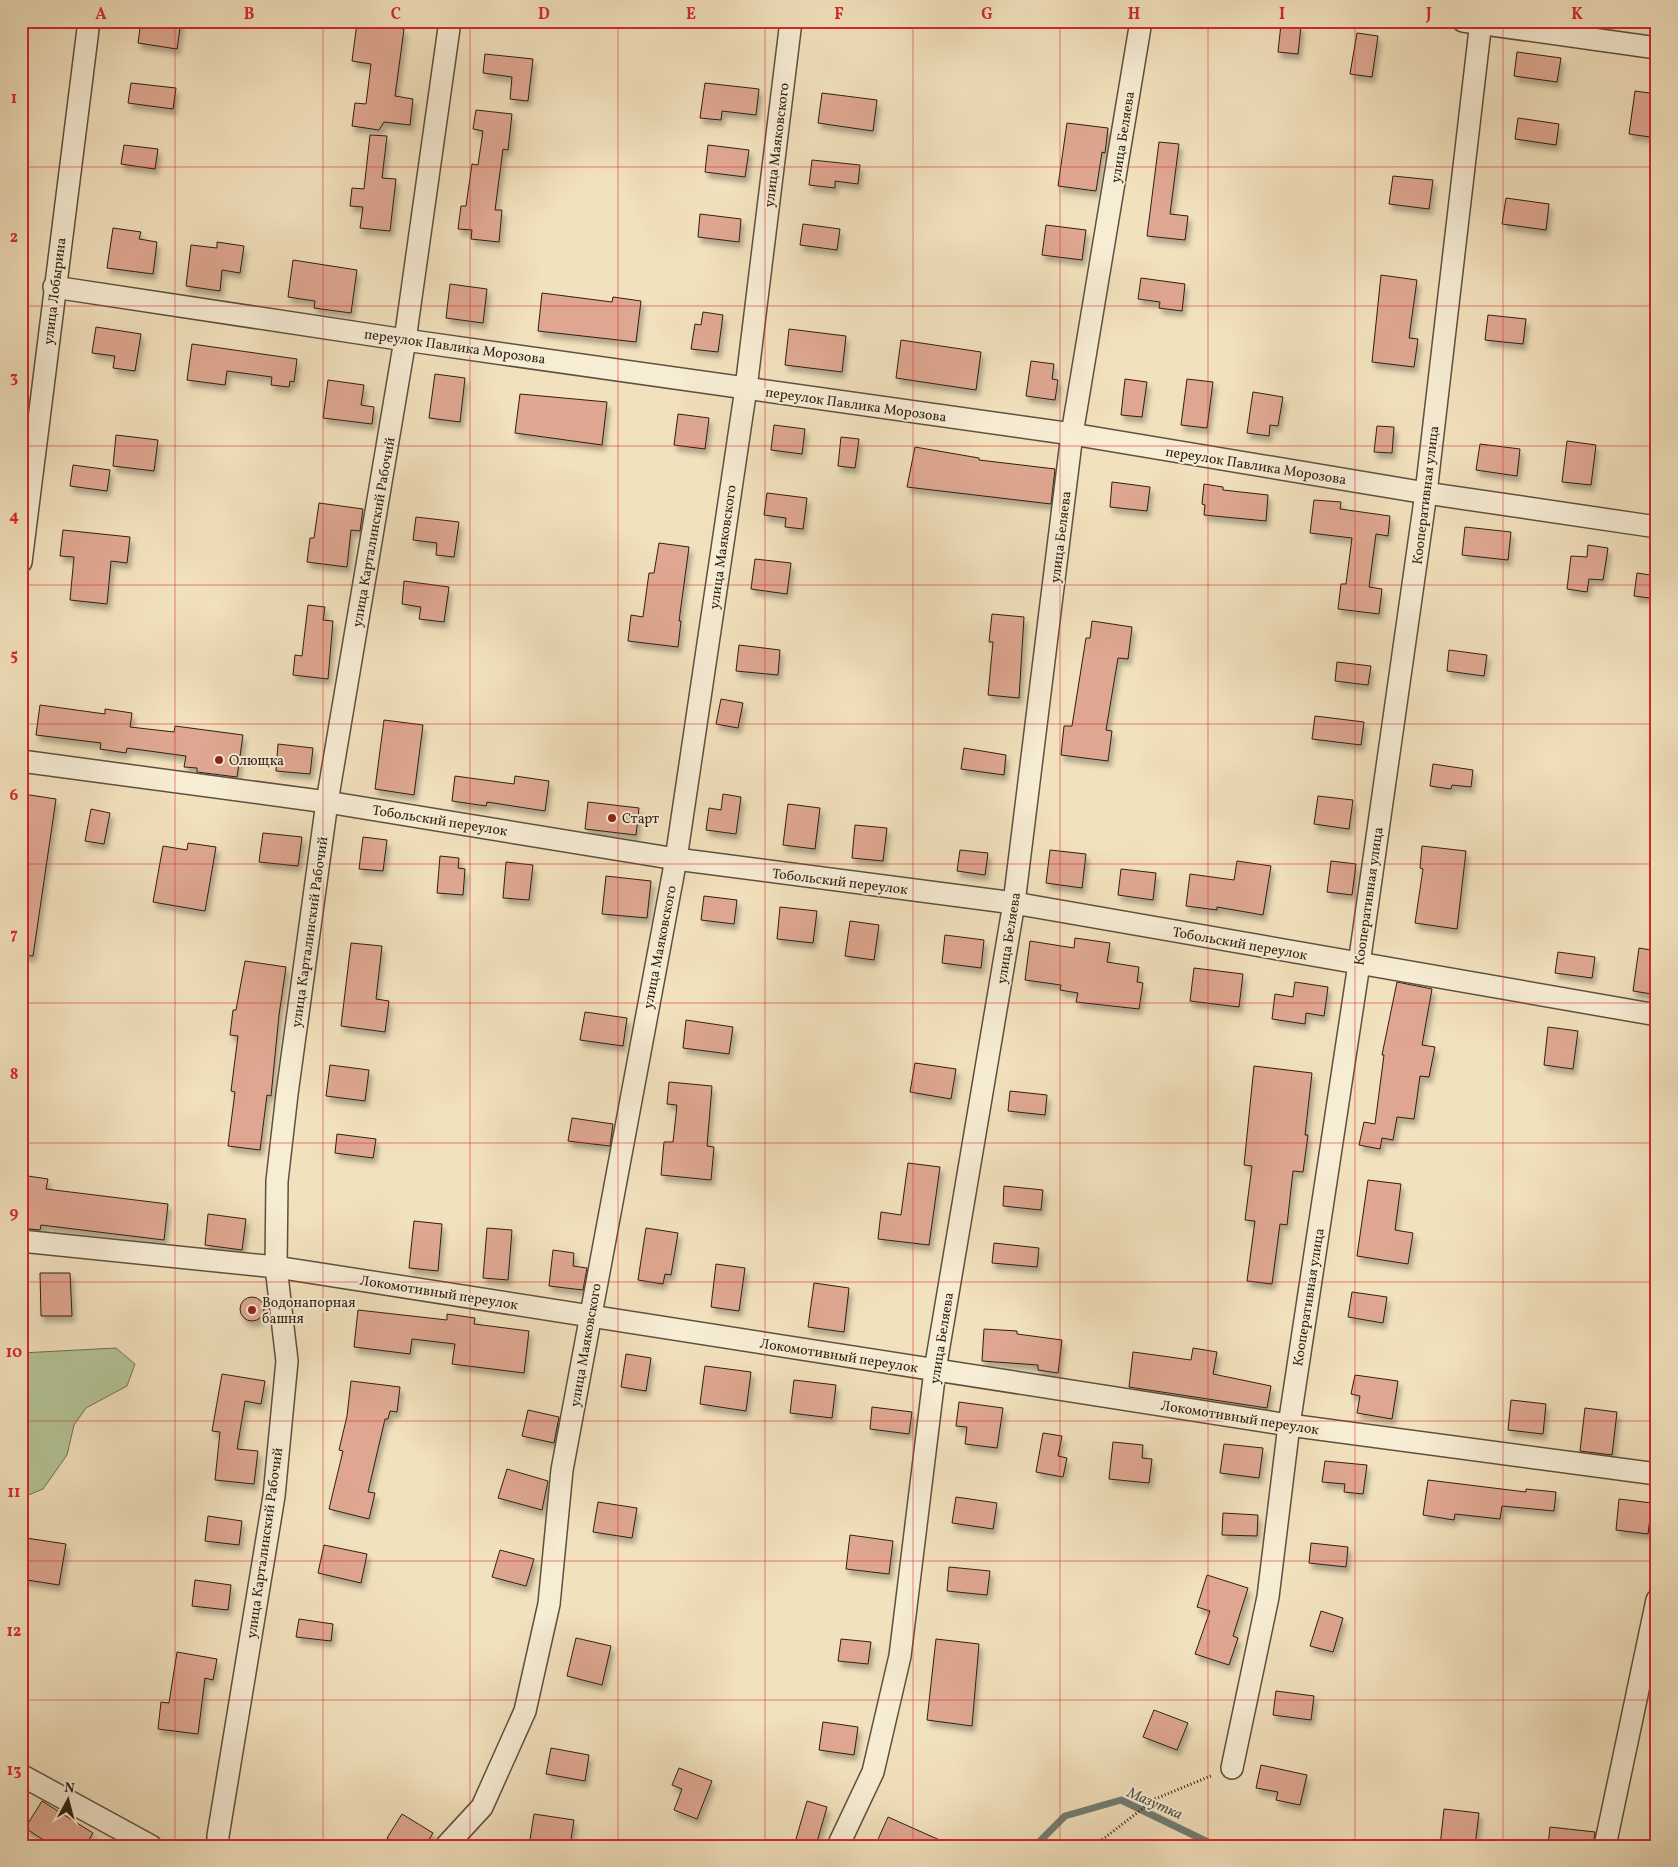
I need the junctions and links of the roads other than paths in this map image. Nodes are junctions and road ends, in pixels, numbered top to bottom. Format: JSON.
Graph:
{"nodes":[{"id":1,"x":89,"y":21,"type":"edge"},
{"id":2,"x":450,"y":21,"type":"edge"},
{"id":3,"x":791,"y":21,"type":"edge"},
{"id":4,"x":1141,"y":21,"type":"edge"},
{"id":5,"x":1475,"y":22,"type":"edge"},
{"id":6,"x":1657,"y":48,"type":"edge"},
{"id":7,"x":54,"y":287,"type":"junction"},
{"id":8,"x":405,"y":340,"type":"junction"},
{"id":9,"x":746,"y":388,"type":"junction"},
{"id":10,"x":1072,"y":434,"type":"junction"},
{"id":11,"x":1426,"y":493,"type":"junction"},
{"id":12,"x":1657,"y":527,"type":"edge"},
{"id":13,"x":21,"y":562,"type":"edge"},
{"id":14,"x":21,"y":761,"type":"edge"},
{"id":15,"x":327,"y":802,"type":"junction"},
{"id":16,"x":676,"y":859,"type":"junction"},
{"id":17,"x":1014,"y":904,"type":"junction"},
{"id":18,"x":1359,"y":964,"type":"junction"},
{"id":19,"x":1657,"y":1015,"type":"edge"},
{"id":20,"x":21,"y":1242,"type":"edge"},
{"id":21,"x":276,"y":1268,"type":"junction"},
{"id":22,"x":590,"y":1315,"type":"junction"},
{"id":23,"x":935,"y":1370,"type":"junction"},
{"id":24,"x":1289,"y":1425,"type":"junction"},
{"id":25,"x":1657,"y":1474,"type":"edge"},
{"id":26,"x":1657,"y":1600,"type":"edge"},
{"id":27,"x":1232,"y":1768,"type":"road end"},
{"id":28,"x":21,"y":1775,"type":"edge"},
{"id":29,"x":151,"y":1846,"type":"edge"},
{"id":30,"x":218,"y":1846,"type":"edge"},
{"id":31,"x":446,"y":1846,"type":"edge"},
{"id":32,"x":838,"y":1846,"type":"edge"},
{"id":33,"x":1605,"y":1846,"type":"edge"}],
"edges":[{"from":1,"to":7,"type":"street","name":"улица Лобырина"},
{"from":2,"to":8,"type":"street","name":"улица Карталинский Рабочий"},
{"from":3,"to":9,"type":"street","name":"улица Маяковского"},
{"from":4,"to":10,"type":"street","name":"улица Беляева"},
{"from":5,"to":6,"type":"street"},
{"from":5,"to":11,"type":"street","name":"Кооперативная улица"},
{"from":7,"to":8,"type":"street","name":"переулок Павлика Морозова"},
{"from":7,"to":13,"type":"street","name":"улица Лобырина"},
{"from":8,"to":9,"type":"street","name":"переулок Павлика Морозова"},
{"from":8,"to":15,"type":"street","name":"улица Карталинский Рабочий"},
{"from":9,"to":10,"type":"street","name":"переулок Павлика Морозова"},
{"from":9,"to":16,"type":"street","name":"улица Маяковского"},
{"from":10,"to":11,"type":"street","name":"переулок Павлика Морозова"},
{"from":10,"to":17,"type":"street","name":"улица Беляева"},
{"from":11,"to":12,"type":"street","name":"переулок Павлика Морозова"},
{"from":11,"to":18,"type":"street","name":"Кооперативная улица"},
{"from":14,"to":15,"type":"street","name":"Тобольский переулок"},
{"from":15,"to":16,"type":"street","name":"Тобольский переулок"},
{"from":15,"to":21,"type":"street","name":"улица Карталинский Рабочий"},
{"from":16,"to":17,"type":"street","name":"Тобольский переулок"},
{"from":16,"to":22,"type":"street","name":"улица Маяковского"},
{"from":17,"to":18,"type":"street","name":"Тобольский переулок"},
{"from":17,"to":23,"type":"street","name":"улица Беляева"},
{"from":18,"to":19,"type":"street","name":"Тобольский переулок"},
{"from":18,"to":24,"type":"street","name":"Кооперативная улица"},
{"from":20,"to":21,"type":"street","name":"Локомотивный переулок"},
{"from":21,"to":22,"type":"street","name":"Локомотивный переулок"},
{"from":21,"to":30,"type":"street","name":"улица Карталинский Рабочий"},
{"from":22,"to":23,"type":"street","name":"Локомотивный переулок"},
{"from":22,"to":31,"type":"street","name":"улица Маяковского"},
{"from":23,"to":24,"type":"street","name":"Локомотивный переулок"},
{"from":23,"to":32,"type":"street","name":"улица Беляева"},
{"from":24,"to":25,"type":"street","name":"Локомотивный переулок"},
{"from":24,"to":27,"type":"street","name":"Кооперативная улица"},
{"from":26,"to":33,"type":"street"},
{"from":28,"to":29,"type":"street"}]}
